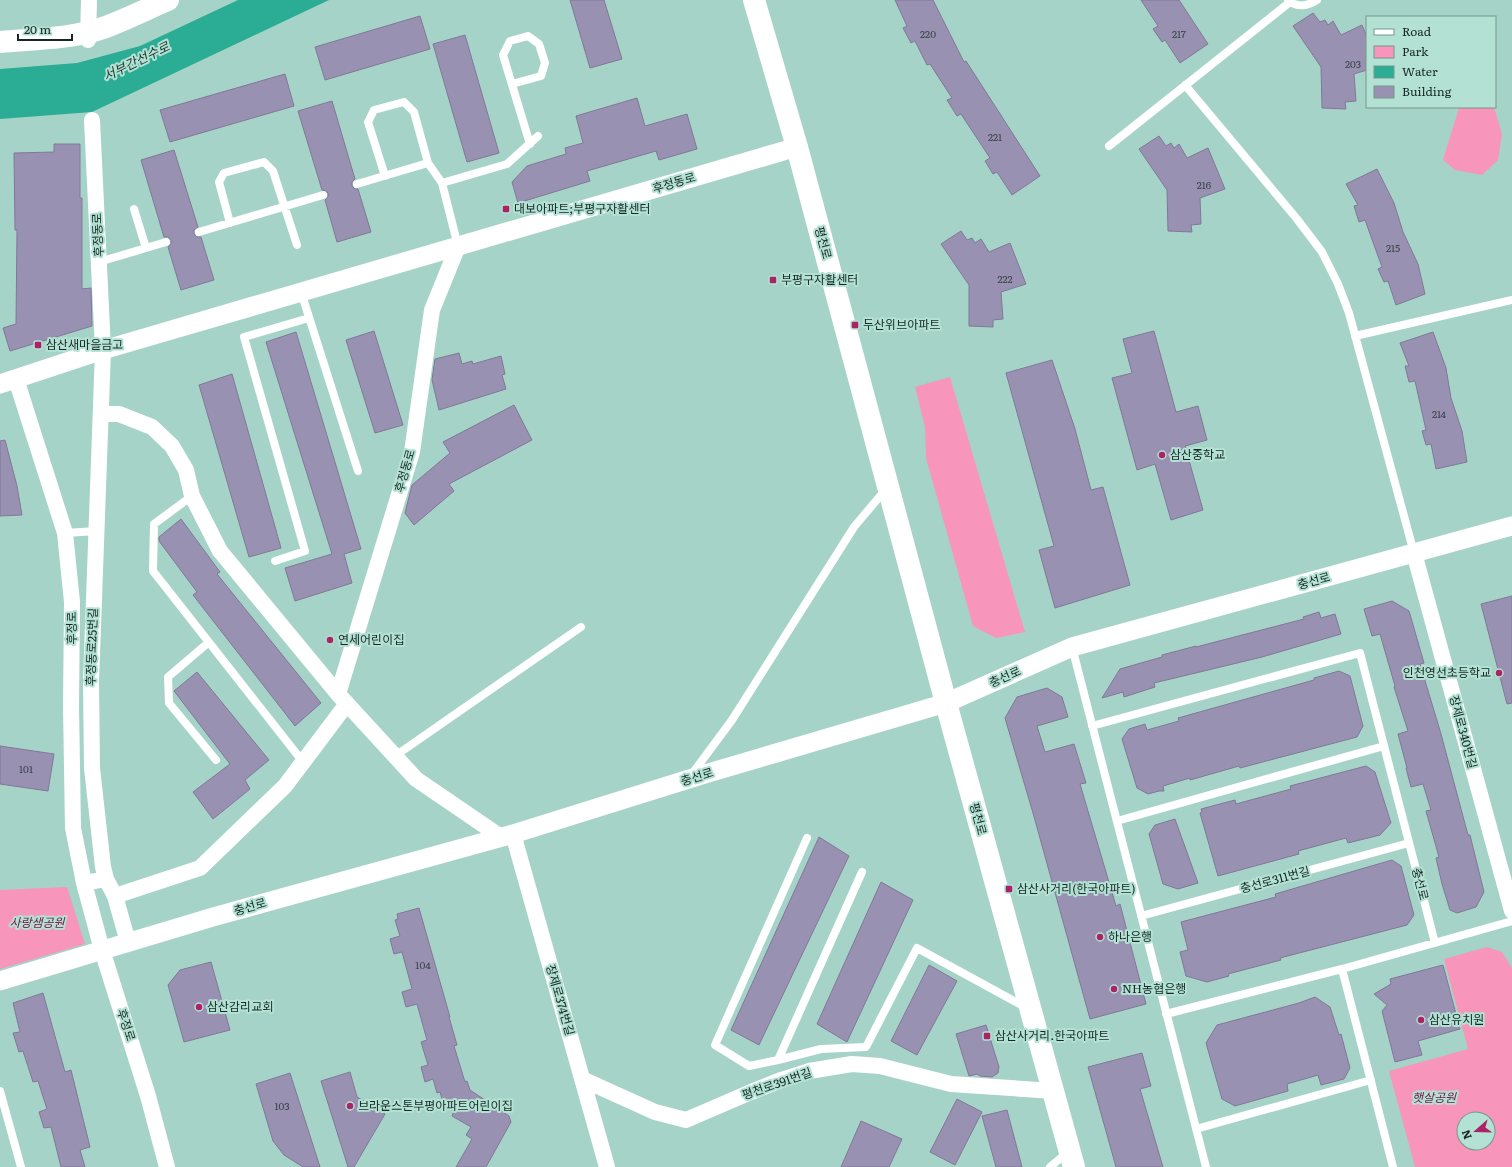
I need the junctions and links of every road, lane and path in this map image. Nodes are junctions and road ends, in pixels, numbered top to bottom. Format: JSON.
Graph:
{"nodes":[{"id":1,"x":89,"y":0,"type":"edge"},
{"id":2,"x":168,"y":0,"type":"edge"},
{"id":3,"x":754,"y":0,"type":"edge"},
{"id":4,"x":1317,"y":0,"type":"edge"},
{"id":5,"x":1289,"y":1,"type":"edge"},
{"id":6,"x":89,"y":36,"type":"junction"},
{"id":7,"x":0,"y":42,"type":"edge"},
{"id":8,"x":512,"y":84,"type":"junction"},
{"id":9,"x":1185,"y":85,"type":"junction"},
{"id":10,"x":92,"y":120,"type":"dead end"},
{"id":11,"x":538,"y":136,"type":"dead end"},
{"id":12,"x":530,"y":144,"type":"junction"},
{"id":13,"x":1109,"y":146,"type":"dead end"},
{"id":14,"x":798,"y":147,"type":"junction"},
{"id":15,"x":428,"y":163,"type":"junction"},
{"id":16,"x":385,"y":176,"type":"junction"},
{"id":17,"x":442,"y":183,"type":"junction"},
{"id":18,"x":357,"y":184,"type":"dead end"},
{"id":19,"x":323,"y":195,"type":"dead end"},
{"id":20,"x":284,"y":206,"type":"junction"},
{"id":21,"x":134,"y":209,"type":"dead end"},
{"id":22,"x":230,"y":222,"type":"junction"},
{"id":23,"x":199,"y":232,"type":"dead end"},
{"id":24,"x":166,"y":242,"type":"dead end"},
{"id":25,"x":297,"y":245,"type":"dead end"},
{"id":26,"x":458,"y":246,"type":"junction"},
{"id":27,"x":146,"y":248,"type":"junction"},
{"id":28,"x":99,"y":262,"type":"junction"},
{"id":29,"x":301,"y":292,"type":"junction"},
{"id":30,"x":1512,"y":300,"type":"edge"},
{"id":31,"x":309,"y":318,"type":"junction"},
{"id":32,"x":1355,"y":336,"type":"junction"},
{"id":33,"x":103,"y":350,"type":"junction"},
{"id":34,"x":8,"y":382,"type":"edge"},
{"id":35,"x":101,"y":414,"type":"junction"},
{"id":36,"x":358,"y":471,"type":"dead end"},
{"id":37,"x":888,"y":487,"type":"junction"},
{"id":38,"x":192,"y":496,"type":"junction"},
{"id":39,"x":1512,"y":526,"type":"edge"},
{"id":40,"x":97,"y":531,"type":"junction"},
{"id":41,"x":65,"y":533,"type":"junction"},
{"id":42,"x":1414,"y":553,"type":"junction"},
{"id":43,"x":275,"y":561,"type":"dead end"},
{"id":44,"x":581,"y":628,"type":"dead end"},
{"id":45,"x":209,"y":642,"type":"junction"},
{"id":46,"x":1072,"y":647,"type":"junction"},
{"id":47,"x":342,"y":699,"type":"junction"},
{"id":48,"x":946,"y":703,"type":"junction"},
{"id":49,"x":1092,"y":726,"type":"junction"},
{"id":50,"x":1384,"y":746,"type":"junction"},
{"id":51,"x":395,"y":756,"type":"junction"},
{"id":52,"x":216,"y":760,"type":"dead end"},
{"id":53,"x":303,"y":762,"type":"junction"},
{"id":54,"x":688,"y":779,"type":"junction"},
{"id":55,"x":1117,"y":821,"type":"junction"},
{"id":56,"x":507,"y":835,"type":"junction"},
{"id":57,"x":807,"y":838,"type":"dead end"},
{"id":58,"x":1409,"y":843,"type":"junction"},
{"id":59,"x":862,"y":872,"type":"dead end"},
{"id":60,"x":106,"y":879,"type":"junction"},
{"id":61,"x":84,"y":883,"type":"junction"},
{"id":62,"x":115,"y":896,"type":"junction"},
{"id":63,"x":1512,"y":911,"type":"edge"},
{"id":64,"x":1141,"y":916,"type":"junction"},
{"id":65,"x":1512,"y":921,"type":"edge"},
{"id":66,"x":128,"y":942,"type":"junction"},
{"id":67,"x":1435,"y":943,"type":"junction"},
{"id":68,"x":102,"y":950,"type":"junction"},
{"id":69,"x":1342,"y":969,"type":"junction"},
{"id":70,"x":0,"y":981,"type":"edge"},
{"id":71,"x":1031,"y":1010,"type":"junction"},
{"id":72,"x":1166,"y":1014,"type":"junction"},
{"id":73,"x":778,"y":1060,"type":"junction"},
{"id":74,"x":582,"y":1079,"type":"junction"},
{"id":75,"x":1371,"y":1080,"type":"junction"},
{"id":76,"x":0,"y":1091,"type":"edge"},
{"id":77,"x":1054,"y":1091,"type":"junction"},
{"id":78,"x":1196,"y":1129,"type":"junction"},
{"id":79,"x":1072,"y":1159,"type":"edge"},
{"id":80,"x":21,"y":1167,"type":"edge"},
{"id":81,"x":167,"y":1167,"type":"edge"},
{"id":82,"x":607,"y":1167,"type":"edge"},
{"id":83,"x":1050,"y":1167,"type":"edge"},
{"id":84,"x":1206,"y":1167,"type":"edge"},
{"id":85,"x":1393,"y":1167,"type":"edge"}],
"edges":[{"from":1,"to":6,"type":"street"},
{"from":2,"to":6,"type":"main road"},
{"from":3,"to":14,"type":"main road","name":"평천로"},
{"from":4,"to":5,"type":"lane"},
{"from":5,"to":9,"type":"lane"},
{"from":6,"to":7,"type":"main road"},
{"from":8,"to":8,"type":"lane"},
{"from":8,"to":12,"type":"lane"},
{"from":9,"to":13,"type":"lane"},
{"from":9,"to":32,"type":"lane"},
{"from":10,"to":28,"type":"street","name":"후정동로"},
{"from":11,"to":12,"type":"lane"},
{"from":12,"to":17,"type":"lane"},
{"from":14,"to":26,"type":"street","name":"후정동로"},
{"from":14,"to":37,"type":"main road","name":"평천로"},
{"from":15,"to":16,"type":"lane"},
{"from":15,"to":16,"type":"lane"},
{"from":15,"to":17,"type":"lane"},
{"from":16,"to":18,"type":"lane"},
{"from":17,"to":26,"type":"lane"},
{"from":19,"to":20,"type":"lane"},
{"from":20,"to":22,"type":"lane"},
{"from":20,"to":22,"type":"lane"},
{"from":20,"to":25,"type":"lane"},
{"from":21,"to":27,"type":"lane"},
{"from":22,"to":23,"type":"lane"},
{"from":24,"to":27,"type":"lane"},
{"from":26,"to":29,"type":"street","name":"후정동로"},
{"from":26,"to":47,"type":"street","name":"후정동로"},
{"from":27,"to":28,"type":"lane"},
{"from":28,"to":33,"type":"street","name":"후정동로"},
{"from":29,"to":31,"type":"lane"},
{"from":29,"to":33,"type":"street","name":"후정동로"},
{"from":30,"to":32,"type":"lane"},
{"from":31,"to":36,"type":"lane"},
{"from":31,"to":43,"type":"lane"},
{"from":32,"to":42,"type":"lane"},
{"from":33,"to":34,"type":"street","name":"후정동로"},
{"from":33,"to":35,"type":"street","name":"후정동로25번길"},
{"from":34,"to":41,"type":"street","name":"후정로"},
{"from":35,"to":38,"type":"street"},
{"from":35,"to":40,"type":"street","name":"후정동로25번길"},
{"from":37,"to":48,"type":"main road","name":"평천로"},
{"from":37,"to":54,"type":"lane"},
{"from":38,"to":45,"type":"lane"},
{"from":38,"to":47,"type":"street"},
{"from":39,"to":42,"type":"street","name":"충선로"},
{"from":40,"to":41,"type":"lane"},
{"from":40,"to":60,"type":"street","name":"후정동로25번길"},
{"from":41,"to":61,"type":"street","name":"후정로"},
{"from":42,"to":46,"type":"street","name":"충선로"},
{"from":42,"to":63,"type":"street","name":"장제로340번길"},
{"from":44,"to":51,"type":"lane"},
{"from":45,"to":52,"type":"lane"},
{"from":45,"to":53,"type":"lane"},
{"from":46,"to":48,"type":"street","name":"충선로"},
{"from":46,"to":49,"type":"lane"},
{"from":47,"to":51,"type":"street"},
{"from":47,"to":53,"type":"street"},
{"from":48,"to":54,"type":"street","name":"충선로"},
{"from":48,"to":71,"type":"main road","name":"평천로"},
{"from":49,"to":50,"type":"lane","name":"충선로"},
{"from":49,"to":55,"type":"lane"},
{"from":50,"to":55,"type":"lane"},
{"from":50,"to":58,"type":"lane","name":"충선로"},
{"from":51,"to":56,"type":"street"},
{"from":53,"to":62,"type":"street"},
{"from":54,"to":56,"type":"street","name":"충선로"},
{"from":55,"to":64,"type":"lane"},
{"from":56,"to":66,"type":"street","name":"충선로"},
{"from":56,"to":74,"type":"street","name":"장제로374번길"},
{"from":57,"to":73,"type":"lane"},
{"from":58,"to":64,"type":"lane","name":"충선로311번길"},
{"from":58,"to":67,"type":"lane","name":"충선로"},
{"from":59,"to":73,"type":"lane"},
{"from":60,"to":61,"type":"street"},
{"from":60,"to":62,"type":"street"},
{"from":61,"to":68,"type":"street","name":"후정로"},
{"from":62,"to":66,"type":"street"},
{"from":64,"to":72,"type":"lane"},
{"from":65,"to":67,"type":"lane"},
{"from":66,"to":68,"type":"street","name":"충선로"},
{"from":67,"to":69,"type":"lane"},
{"from":68,"to":70,"type":"street","name":"충선로"},
{"from":68,"to":81,"type":"street","name":"후정로"},
{"from":69,"to":72,"type":"lane"},
{"from":69,"to":75,"type":"lane"},
{"from":71,"to":73,"type":"lane"},
{"from":71,"to":77,"type":"main road","name":"평천로"},
{"from":72,"to":78,"type":"lane"},
{"from":74,"to":77,"type":"street","name":"평천로391번길"},
{"from":74,"to":82,"type":"street","name":"장제로374번길"},
{"from":75,"to":78,"type":"lane"},
{"from":75,"to":85,"type":"lane"},
{"from":76,"to":80,"type":"lane"},
{"from":77,"to":79,"type":"main road","name":"평천로"},
{"from":78,"to":84,"type":"lane"},
{"from":79,"to":83,"type":"lane","name":"평천로"}]}
